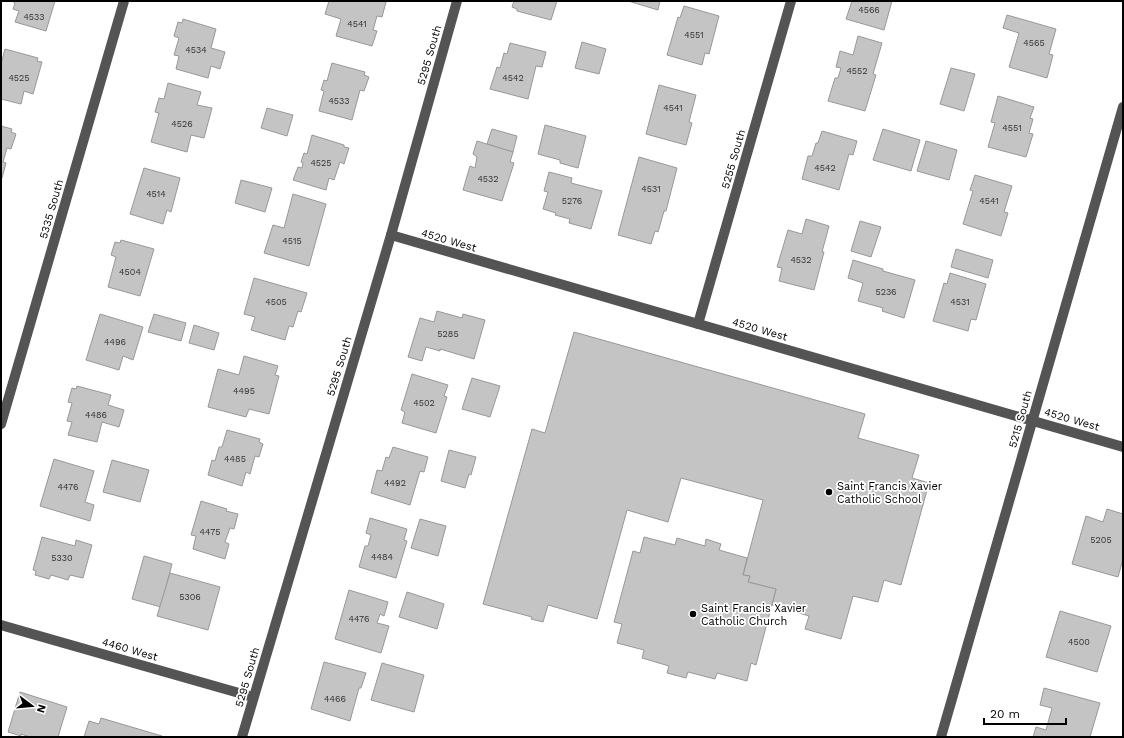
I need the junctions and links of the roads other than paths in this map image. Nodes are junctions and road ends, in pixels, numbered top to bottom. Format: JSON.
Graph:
{"nodes":[{"id":1,"x":124,"y":1,"type":"edge"},
{"id":2,"x":457,"y":1,"type":"edge"},
{"id":3,"x":791,"y":1,"type":"edge"},
{"id":4,"x":1123,"y":107,"type":"edge"},
{"id":5,"x":391,"y":236,"type":"junction"},
{"id":6,"x":698,"y":324,"type":"junction"},
{"id":7,"x":1032,"y":420,"type":"junction"},
{"id":8,"x":1,"y":424,"type":"edge"},
{"id":9,"x":1123,"y":447,"type":"edge"},
{"id":10,"x":1,"y":625,"type":"edge"},
{"id":11,"x":253,"y":697,"type":"junction"},
{"id":12,"x":242,"y":737,"type":"edge"},
{"id":13,"x":941,"y":737,"type":"edge"}],
"edges":[{"from":1,"to":8,"type":"street","name":"5335 South"},
{"from":2,"to":5,"type":"street","name":"5295 South"},
{"from":3,"to":6,"type":"street","name":"5255 South"},
{"from":4,"to":7,"type":"street","name":"5215 South"},
{"from":5,"to":6,"type":"street","name":"4520 West"},
{"from":5,"to":11,"type":"street","name":"5295 South"},
{"from":6,"to":7,"type":"street","name":"4520 West"},
{"from":7,"to":9,"type":"street","name":"4520 West"},
{"from":7,"to":13,"type":"street","name":"5215 South"},
{"from":10,"to":11,"type":"street","name":"4460 West"},
{"from":11,"to":12,"type":"street","name":"5295 South"}]}
